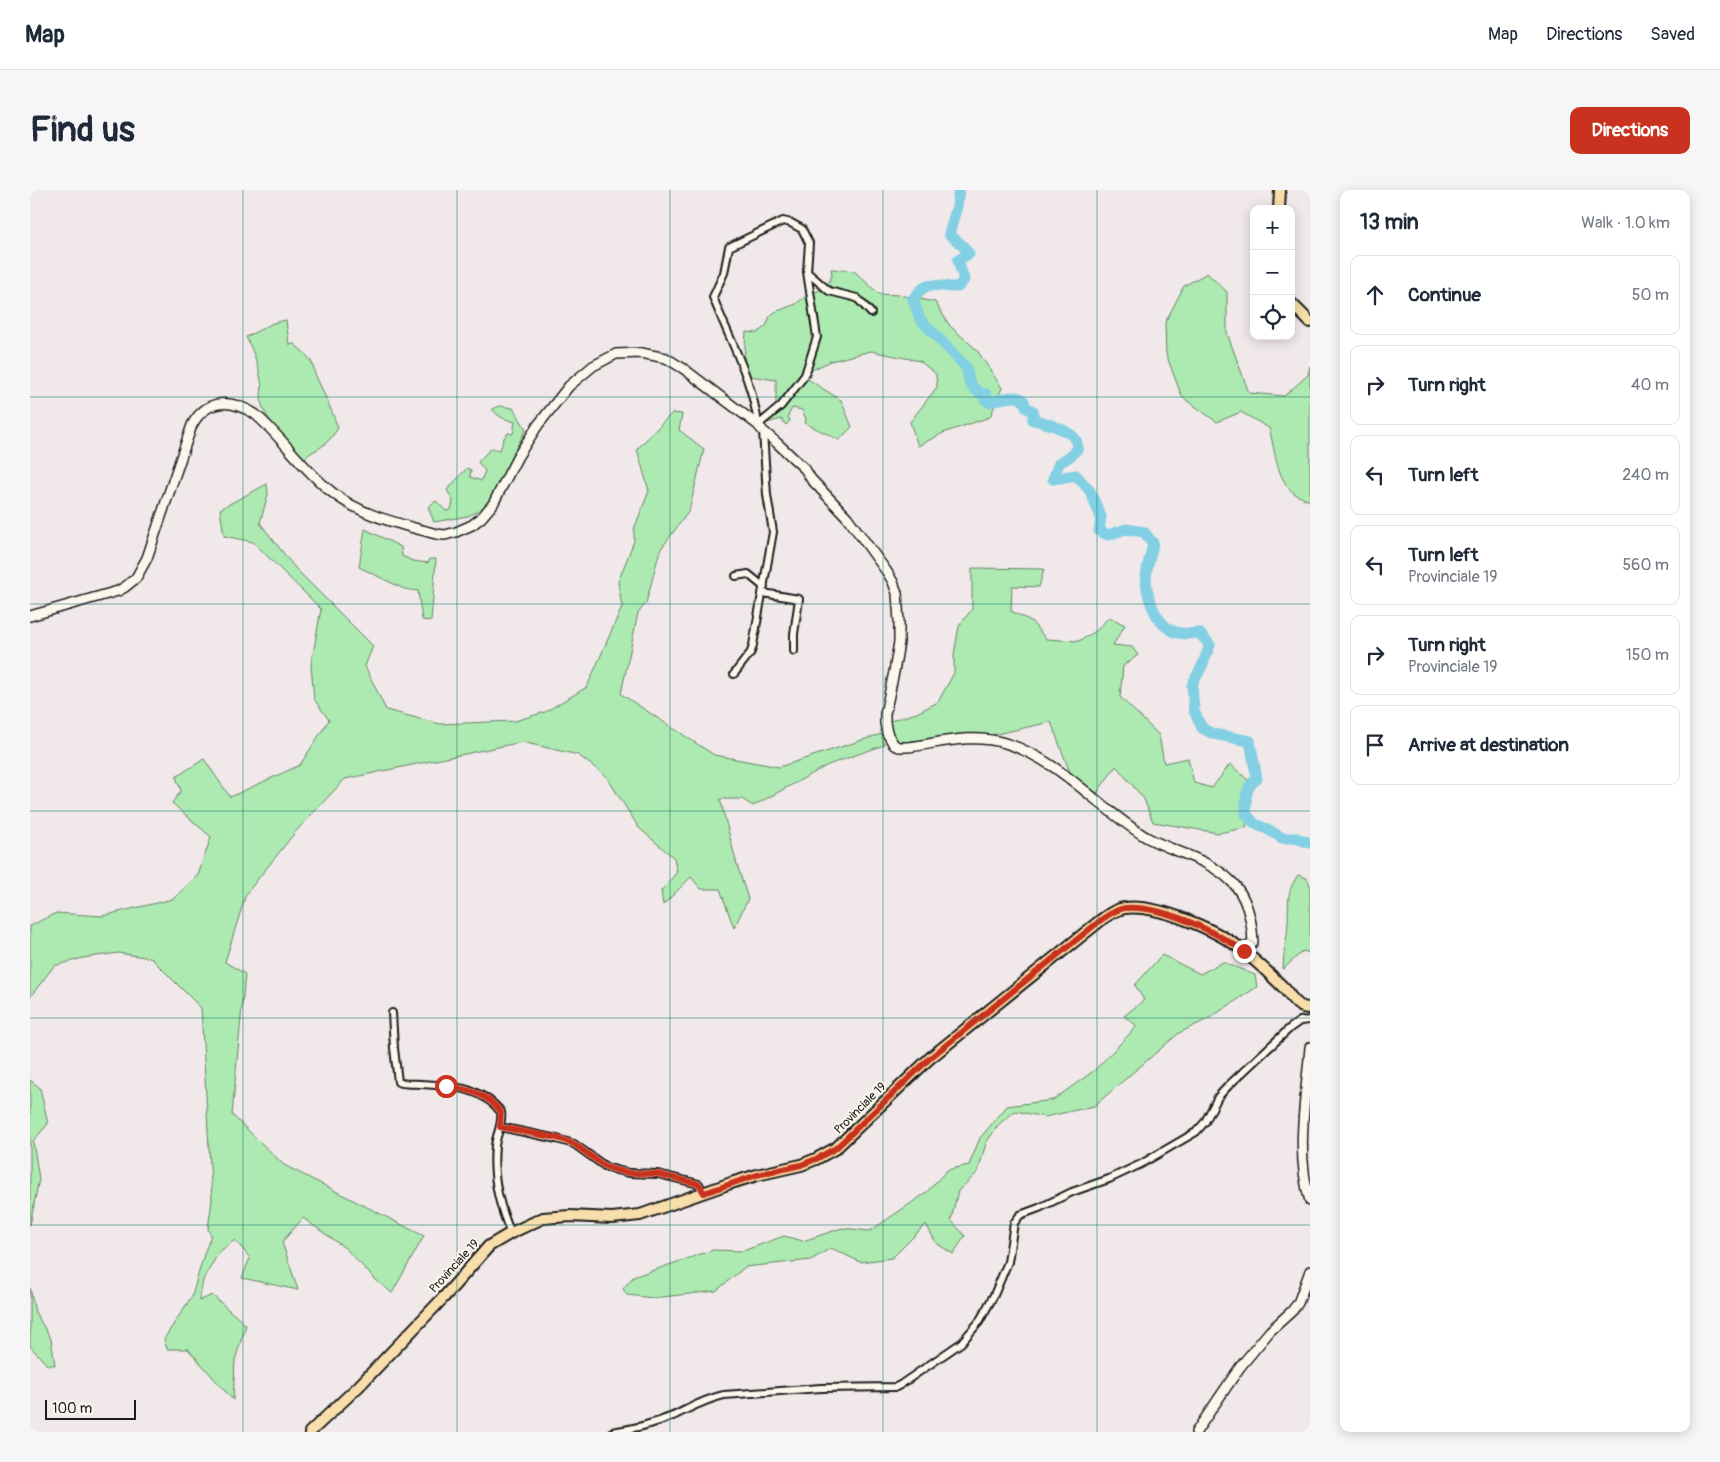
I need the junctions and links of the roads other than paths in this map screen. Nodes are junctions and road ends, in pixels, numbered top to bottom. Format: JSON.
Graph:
{"nodes":[{"id":1,"x":1280,"y":190,"type":"edge"},
{"id":2,"x":1279,"y":205,"type":"edge"},
{"id":3,"x":807,"y":272,"type":"junction"},
{"id":4,"x":1295,"y":307,"type":"edge"},
{"id":5,"x":871,"y":313,"type":"dead end"},
{"id":6,"x":1310,"y":322,"type":"edge"},
{"id":7,"x":760,"y":428,"type":"junction"},
{"id":8,"x":736,"y":576,"type":"dead end"},
{"id":9,"x":763,"y":590,"type":"junction"},
{"id":10,"x":30,"y":616,"type":"edge"},
{"id":11,"x":794,"y":651,"type":"dead end"},
{"id":12,"x":734,"y":674,"type":"dead end"},
{"id":13,"x":1244,"y":951,"type":"junction"},
{"id":14,"x":1309,"y":1010,"type":"edge"},
{"id":15,"x":392,"y":1013,"type":"dead end"},
{"id":16,"x":1310,"y":1020,"type":"edge"},
{"id":17,"x":1310,"y":1047,"type":"edge"},
{"id":18,"x":500,"y":1127,"type":"junction"},
{"id":19,"x":704,"y":1193,"type":"junction"},
{"id":20,"x":1310,"y":1201,"type":"edge"},
{"id":21,"x":512,"y":1233,"type":"junction"},
{"id":22,"x":1310,"y":1271,"type":"edge"},
{"id":23,"x":310,"y":1432,"type":"edge"},
{"id":24,"x":612,"y":1432,"type":"edge"},
{"id":25,"x":1196,"y":1432,"type":"edge"}],
"edges":[{"from":1,"to":2,"type":"main road"},
{"from":3,"to":5,"type":"street"},
{"from":3,"to":7,"type":"street"},
{"from":3,"to":7,"type":"street"},
{"from":4,"to":6,"type":"main road"},
{"from":7,"to":9,"type":"street"},
{"from":7,"to":10,"type":"street"},
{"from":7,"to":13,"type":"street"},
{"from":8,"to":9,"type":"street"},
{"from":9,"to":11,"type":"street"},
{"from":9,"to":12,"type":"street"},
{"from":13,"to":14,"type":"main road","name":"Provinciale 19"},
{"from":13,"to":19,"type":"main road","name":"Provinciale 19"},
{"from":15,"to":18,"type":"street"},
{"from":16,"to":24,"type":"street"},
{"from":17,"to":20,"type":"street"},
{"from":18,"to":19,"type":"street"},
{"from":18,"to":21,"type":"street"},
{"from":19,"to":21,"type":"main road","name":"Provinciale 19"},
{"from":21,"to":23,"type":"main road","name":"Provinciale 19"},
{"from":22,"to":25,"type":"street"}]}
